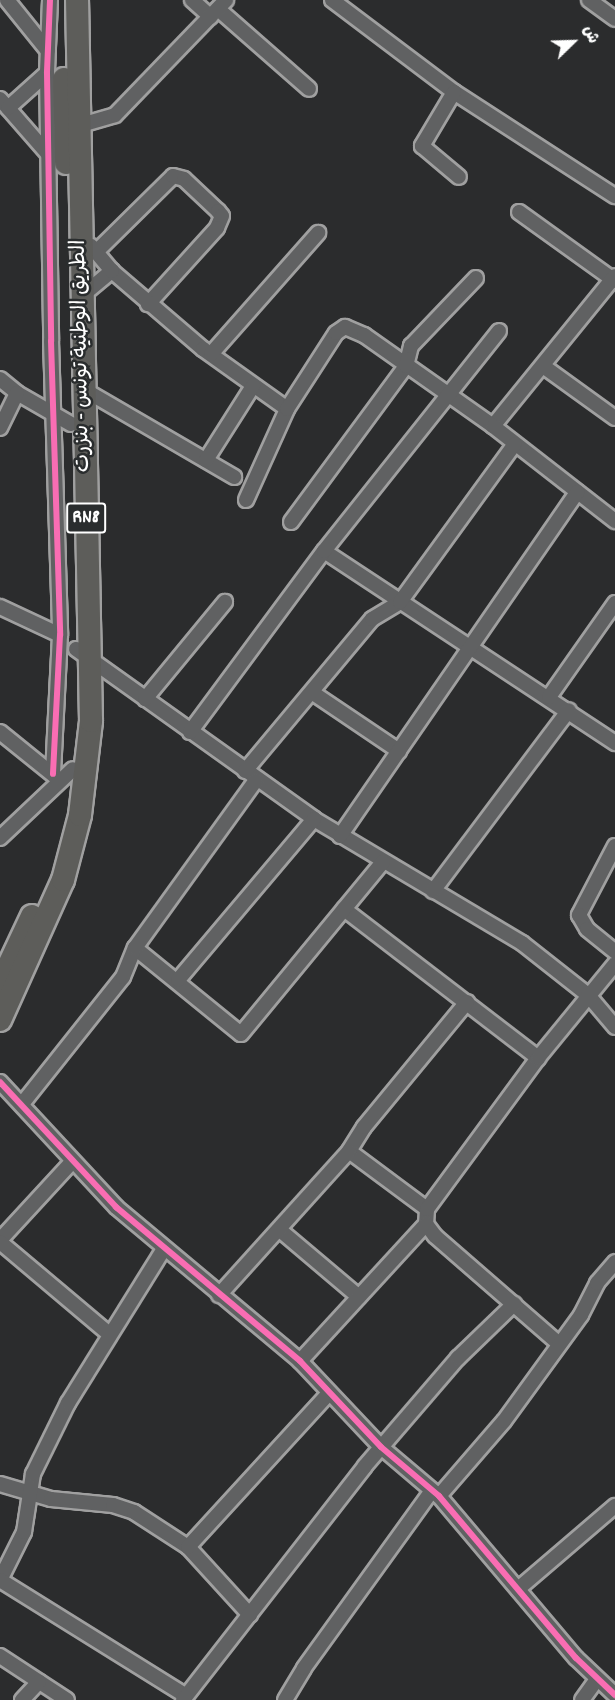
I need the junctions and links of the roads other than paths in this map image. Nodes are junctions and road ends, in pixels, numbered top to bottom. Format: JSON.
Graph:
{"nodes":[{"id":1,"x":7,"y":0,"type":"edge"},
{"id":2,"x":50,"y":0,"type":"edge"},
{"id":3,"x":63,"y":0,"type":"edge"},
{"id":4,"x":77,"y":0,"type":"edge"},
{"id":5,"x":192,"y":0,"type":"edge"},
{"id":6,"x":332,"y":0,"type":"edge"},
{"id":7,"x":589,"y":0,"type":"edge"},
{"id":8,"x":218,"y":9,"type":"edge"},
{"id":9,"x":615,"y":19,"type":"edge"},
{"id":10,"x":48,"y":51,"type":"junction"},
{"id":11,"x":47,"y":73,"type":"junction"},
{"id":12,"x":309,"y":89,"type":"dead end"},
{"id":13,"x":454,"y":92,"type":"junction"},
{"id":14,"x":4,"y":103,"type":"edge"},
{"id":15,"x":81,"y":125,"type":"junction"},
{"id":16,"x":48,"y":154,"type":"junction"},
{"id":17,"x":459,"y":177,"type":"dead end"},
{"id":18,"x":615,"y":196,"type":"edge"},
{"id":19,"x":519,"y":212,"type":"dead end"},
{"id":20,"x":79,"y":232,"type":"junction"},
{"id":21,"x":318,"y":233,"type":"dead end"},
{"id":22,"x":96,"y":252,"type":"junction"},
{"id":23,"x":112,"y":271,"type":"junction"},
{"id":24,"x":476,"y":278,"type":"dead end"},
{"id":25,"x":614,"y":279,"type":"edge"},
{"id":26,"x":83,"y":295,"type":"junction"},
{"id":27,"x":148,"y":304,"type":"junction"},
{"id":28,"x":499,"y":331,"type":"dead end"},
{"id":29,"x":77,"y":337,"type":"junction"},
{"id":30,"x":211,"y":354,"type":"junction"},
{"id":31,"x":406,"y":366,"type":"junction"},
{"id":32,"x":543,"y":366,"type":"junction"},
{"id":33,"x":0,"y":379,"type":"edge"},
{"id":34,"x":253,"y":386,"type":"junction"},
{"id":35,"x":83,"y":389,"type":"junction"},
{"id":36,"x":17,"y":393,"type":"junction"},
{"id":37,"x":446,"y":393,"type":"junction"},
{"id":38,"x":287,"y":409,"type":"junction"},
{"id":39,"x":615,"y":418,"type":"edge"},
{"id":40,"x":62,"y":419,"type":"junction"},
{"id":41,"x":493,"y":426,"type":"junction"},
{"id":42,"x":0,"y":428,"type":"edge"},
{"id":43,"x":515,"y":444,"type":"junction"},
{"id":44,"x":206,"y":460,"type":"junction"},
{"id":45,"x":234,"y":477,"type":"dead end"},
{"id":46,"x":577,"y":492,"type":"junction"},
{"id":47,"x":246,"y":500,"type":"dead end"},
{"id":48,"x":615,"y":521,"type":"edge"},
{"id":49,"x":291,"y":522,"type":"dead end"},
{"id":50,"x":324,"y":551,"type":"junction"},
{"id":51,"x":225,"y":602,"type":"dead end"},
{"id":52,"x":400,"y":602,"type":"junction"},
{"id":53,"x":615,"y":603,"type":"edge"},
{"id":54,"x":0,"y":606,"type":"edge"},
{"id":55,"x":76,"y":648,"type":"junction"},
{"id":56,"x":471,"y":648,"type":"junction"},
{"id":57,"x":313,"y":693,"type":"junction"},
{"id":58,"x":549,"y":697,"type":"junction"},
{"id":59,"x":145,"y":699,"type":"junction"},
{"id":60,"x":569,"y":710,"type":"junction"},
{"id":61,"x":0,"y":732,"type":"edge"},
{"id":62,"x":190,"y":732,"type":"junction"},
{"id":63,"x":614,"y":739,"type":"edge"},
{"id":64,"x":399,"y":751,"type":"junction"},
{"id":65,"x":62,"y":775,"type":"junction"},
{"id":66,"x":251,"y":776,"type":"junction"},
{"id":67,"x":314,"y":819,"type":"junction"},
{"id":68,"x":340,"y":836,"type":"junction"},
{"id":69,"x":0,"y":838,"type":"edge"},
{"id":70,"x":614,"y":850,"type":"edge"},
{"id":71,"x":383,"y":862,"type":"junction"},
{"id":72,"x":433,"y":891,"type":"junction"},
{"id":73,"x":344,"y":909,"type":"junction"},
{"id":74,"x":135,"y":948,"type":"junction"},
{"id":75,"x":615,"y":952,"type":"edge"},
{"id":76,"x":615,"y":964,"type":"edge"},
{"id":77,"x":178,"y":980,"type":"junction"},
{"id":78,"x":0,"y":984,"type":"edge"},
{"id":79,"x":588,"y":995,"type":"junction"},
{"id":80,"x":467,"y":1002,"type":"junction"},
{"id":81,"x":0,"y":1020,"type":"edge"},
{"id":82,"x":615,"y":1027,"type":"edge"},
{"id":83,"x":538,"y":1058,"type":"junction"},
{"id":84,"x":0,"y":1082,"type":"edge"},
{"id":85,"x":22,"y":1104,"type":"junction"},
{"id":86,"x":349,"y":1151,"type":"junction"},
{"id":87,"x":71,"y":1162,"type":"junction"},
{"id":88,"x":427,"y":1209,"type":"junction"},
{"id":89,"x":426,"y":1224,"type":"junction"},
{"id":90,"x":281,"y":1231,"type":"junction"},
{"id":91,"x":0,"y":1241,"type":"edge"},
{"id":92,"x":164,"y":1249,"type":"junction"},
{"id":93,"x":615,"y":1262,"type":"edge"},
{"id":94,"x":219,"y":1296,"type":"junction"},
{"id":95,"x":359,"y":1297,"type":"junction"},
{"id":96,"x":514,"y":1304,"type":"junction"},
{"id":97,"x":108,"y":1333,"type":"junction"},
{"id":98,"x":558,"y":1343,"type":"junction"},
{"id":99,"x":300,"y":1361,"type":"junction"},
{"id":100,"x":329,"y":1393,"type":"junction"},
{"id":101,"x":381,"y":1447,"type":"junction"},
{"id":102,"x":0,"y":1484,"type":"edge"},
{"id":103,"x":28,"y":1491,"type":"junction"},
{"id":104,"x":435,"y":1494,"type":"junction"},
{"id":105,"x":615,"y":1506,"type":"edge"},
{"id":106,"x":188,"y":1547,"type":"junction"},
{"id":107,"x":0,"y":1580,"type":"edge"},
{"id":108,"x":518,"y":1589,"type":"junction"},
{"id":109,"x":250,"y":1615,"type":"junction"},
{"id":110,"x":0,"y":1656,"type":"edge"},
{"id":111,"x":597,"y":1679,"type":"junction"},
{"id":112,"x":39,"y":1682,"type":"junction"},
{"id":113,"x":615,"y":1695,"type":"edge"},
{"id":114,"x":185,"y":1698,"type":"edge"},
{"id":115,"x":22,"y":1700,"type":"edge"},
{"id":116,"x":67,"y":1700,"type":"edge"},
{"id":117,"x":285,"y":1700,"type":"edge"},
{"id":118,"x":582,"y":1700,"type":"edge"}],
"edges":[{"from":1,"to":10,"type":"street"},
{"from":2,"to":10,"type":"street"},
{"from":3,"to":29,"type":"main road","name":"الطريق الوطنية تونس - بنزرت","number":"RN8"},
{"from":4,"to":15,"type":"main road","name":"الطريق الوطنية تونس - بنزرت","number":"RN8"},
{"from":5,"to":8,"type":"street"},
{"from":6,"to":13,"type":"street"},
{"from":7,"to":9,"type":"street"},
{"from":8,"to":12,"type":"street"},
{"from":8,"to":15,"type":"street"},
{"from":10,"to":11,"type":"street"},
{"from":11,"to":14,"type":"street"},
{"from":11,"to":16,"type":"street"},
{"from":13,"to":17,"type":"street"},
{"from":13,"to":18,"type":"street"},
{"from":14,"to":16,"type":"street"},
{"from":15,"to":20,"type":"main road","name":"الطريق الوطنية تونس - بنزرت","number":"RN8"},
{"from":16,"to":40,"type":"street"},
{"from":19,"to":25,"type":"street"},
{"from":20,"to":22,"type":"street"},
{"from":20,"to":26,"type":"main road","name":"الطريق الوطنية تونس - بنزرت","number":"RN8"},
{"from":21,"to":30,"type":"street"},
{"from":22,"to":23,"type":"street"},
{"from":22,"to":27,"type":"street"},
{"from":23,"to":26,"type":"street"},
{"from":23,"to":27,"type":"street"},
{"from":24,"to":31,"type":"street"},
{"from":25,"to":32,"type":"street"},
{"from":26,"to":29,"type":"main road","name":"الطريق الوطنية تونس - بنزرت","number":"RN8"},
{"from":27,"to":30,"type":"street"},
{"from":28,"to":37,"type":"street"},
{"from":29,"to":35,"type":"main road","name":"الطريق الوطنية تونس - بنزرت","number":"RN8"},
{"from":29,"to":40,"type":"main road","name":"الطريق الوطنية تونس - بنزرت","number":"RN8"},
{"from":30,"to":34,"type":"street"},
{"from":31,"to":37,"type":"street"},
{"from":31,"to":38,"type":"street"},
{"from":31,"to":49,"type":"street"},
{"from":32,"to":39,"type":"street"},
{"from":32,"to":41,"type":"street"},
{"from":33,"to":36,"type":"street"},
{"from":34,"to":38,"type":"street"},
{"from":34,"to":44,"type":"street"},
{"from":35,"to":44,"type":"street"},
{"from":35,"to":55,"type":"main road","name":"الطريق الوطنية تونس - بنزرت","number":"RN8"},
{"from":36,"to":40,"type":"street"},
{"from":36,"to":42,"type":"street"},
{"from":37,"to":41,"type":"street"},
{"from":37,"to":50,"type":"street"},
{"from":38,"to":47,"type":"street"},
{"from":40,"to":55,"type":"main road","name":"الطريق الوطنية تونس - بنزرت","number":"RN8"},
{"from":41,"to":43,"type":"street"},
{"from":43,"to":46,"type":"street"},
{"from":43,"to":52,"type":"street"},
{"from":44,"to":45,"type":"street"},
{"from":46,"to":48,"type":"street"},
{"from":46,"to":56,"type":"street"},
{"from":50,"to":52,"type":"street"},
{"from":50,"to":62,"type":"street"},
{"from":51,"to":59,"type":"street"},
{"from":52,"to":56,"type":"street"},
{"from":52,"to":57,"type":"street"},
{"from":53,"to":58,"type":"street"},
{"from":54,"to":55,"type":"street"},
{"from":55,"to":59,"type":"street"},
{"from":55,"to":65,"type":"main road","name":"الطريق الوطنية تونس - بنزرت","number":"RN8"},
{"from":55,"to":81,"type":"main road","name":"الطريق الوطنية تونس - بنزرت","number":"RN8"},
{"from":56,"to":58,"type":"street"},
{"from":56,"to":64,"type":"street"},
{"from":57,"to":64,"type":"street"},
{"from":57,"to":66,"type":"street"},
{"from":58,"to":60,"type":"street"},
{"from":59,"to":62,"type":"street"},
{"from":60,"to":63,"type":"street"},
{"from":60,"to":72,"type":"street"},
{"from":61,"to":65,"type":"street"},
{"from":62,"to":66,"type":"street"},
{"from":64,"to":68,"type":"street"},
{"from":65,"to":69,"type":"street"},
{"from":65,"to":78,"type":"main road","name":"الطريق الوطنية تونس - بنزرت","number":"RN8"},
{"from":66,"to":67,"type":"street"},
{"from":66,"to":74,"type":"street"},
{"from":67,"to":68,"type":"street"},
{"from":67,"to":77,"type":"street"},
{"from":68,"to":71,"type":"street"},
{"from":70,"to":75,"type":"street"},
{"from":71,"to":72,"type":"street"},
{"from":71,"to":73,"type":"street"},
{"from":72,"to":79,"type":"street"},
{"from":73,"to":77,"type":"street"},
{"from":73,"to":80,"type":"street"},
{"from":74,"to":77,"type":"street"},
{"from":74,"to":85,"type":"street"},
{"from":76,"to":79,"type":"street"},
{"from":79,"to":82,"type":"street"},
{"from":79,"to":83,"type":"street"},
{"from":80,"to":83,"type":"street"},
{"from":80,"to":86,"type":"street"},
{"from":83,"to":88,"type":"street"},
{"from":84,"to":85,"type":"street"},
{"from":85,"to":87,"type":"street"},
{"from":86,"to":88,"type":"street"},
{"from":86,"to":90,"type":"street"},
{"from":87,"to":91,"type":"street"},
{"from":87,"to":92,"type":"street"},
{"from":88,"to":89,"type":"street"},
{"from":89,"to":95,"type":"street"},
{"from":89,"to":96,"type":"street"},
{"from":90,"to":94,"type":"street"},
{"from":90,"to":95,"type":"street"},
{"from":91,"to":97,"type":"street"},
{"from":92,"to":94,"type":"street"},
{"from":92,"to":97,"type":"street"},
{"from":93,"to":98,"type":"street"},
{"from":94,"to":99,"type":"street"},
{"from":95,"to":99,"type":"street"},
{"from":96,"to":98,"type":"street"},
{"from":96,"to":101,"type":"street"},
{"from":97,"to":103,"type":"street"},
{"from":98,"to":104,"type":"street"},
{"from":99,"to":100,"type":"street"},
{"from":100,"to":101,"type":"street"},
{"from":100,"to":106,"type":"street"},
{"from":101,"to":104,"type":"street"},
{"from":101,"to":109,"type":"street"},
{"from":102,"to":103,"type":"street"},
{"from":103,"to":106,"type":"street"},
{"from":103,"to":107,"type":"street"},
{"from":104,"to":108,"type":"street"},
{"from":104,"to":117,"type":"street"},
{"from":105,"to":108,"type":"street"},
{"from":106,"to":109,"type":"street"},
{"from":107,"to":114,"type":"street"},
{"from":108,"to":111,"type":"street"},
{"from":109,"to":114,"type":"street"},
{"from":110,"to":112,"type":"street"},
{"from":111,"to":113,"type":"street"},
{"from":111,"to":118,"type":"street"},
{"from":112,"to":115,"type":"street"},
{"from":112,"to":116,"type":"street"}]}
